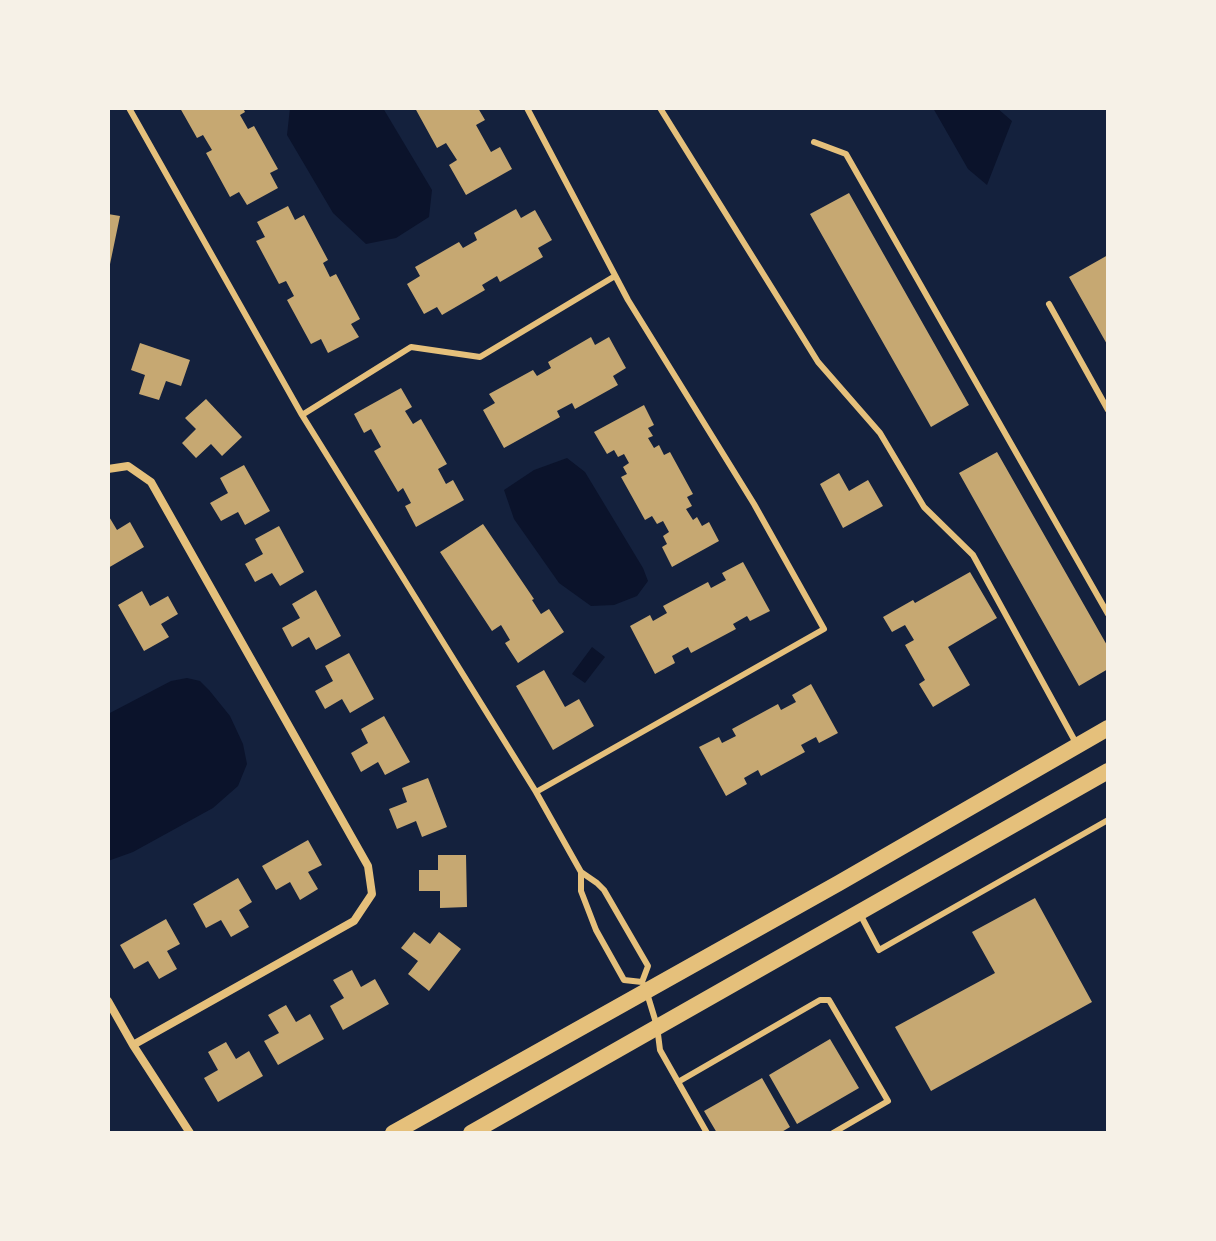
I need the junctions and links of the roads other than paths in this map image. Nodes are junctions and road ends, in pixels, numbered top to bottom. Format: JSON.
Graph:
{"nodes":[{"id":1,"x":129,"y":108,"type":"edge"},
{"id":2,"x":527,"y":108,"type":"edge"},
{"id":3,"x":660,"y":108,"type":"edge"},
{"id":4,"x":814,"y":142,"type":"dead end"},
{"id":5,"x":615,"y":276,"type":"junction"},
{"id":6,"x":1049,"y":304,"type":"dead end"},
{"id":7,"x":1108,"y":410,"type":"edge"},
{"id":8,"x":302,"y":415,"type":"junction"},
{"id":9,"x":108,"y":469,"type":"edge"},
{"id":10,"x":1108,"y":614,"type":"edge"},
{"id":11,"x":1108,"y":728,"type":"edge"},
{"id":12,"x":1078,"y":746,"type":"junction"},
{"id":13,"x":1108,"y":771,"type":"edge"},
{"id":14,"x":536,"y":792,"type":"junction"},
{"id":15,"x":1108,"y":820,"type":"edge"},
{"id":16,"x":581,"y":872,"type":"junction"},
{"id":17,"x":858,"y":911,"type":"junction"},
{"id":18,"x":644,"y":986,"type":"junction"},
{"id":19,"x":108,"y":1001,"type":"edge"},
{"id":20,"x":657,"y":1026,"type":"junction"},
{"id":21,"x":133,"y":1045,"type":"junction"},
{"id":22,"x":678,"y":1082,"type":"junction"},
{"id":23,"x":190,"y":1133,"type":"edge"},
{"id":24,"x":393,"y":1133,"type":"edge"},
{"id":25,"x":471,"y":1133,"type":"edge"},
{"id":26,"x":707,"y":1133,"type":"edge"},
{"id":27,"x":833,"y":1133,"type":"edge"}],
"edges":[{"from":1,"to":8,"type":"lane"},
{"from":2,"to":5,"type":"lane"},
{"from":3,"to":12,"type":"lane"},
{"from":4,"to":10,"type":"lane"},
{"from":5,"to":8,"type":"lane"},
{"from":5,"to":14,"type":"lane"},
{"from":6,"to":7,"type":"lane"},
{"from":8,"to":14,"type":"lane"},
{"from":9,"to":21,"type":"street"},
{"from":11,"to":12,"type":"main road"},
{"from":12,"to":18,"type":"main road"},
{"from":13,"to":17,"type":"main road"},
{"from":14,"to":16,"type":"lane"},
{"from":15,"to":17,"type":"lane"},
{"from":16,"to":18,"type":"lane"},
{"from":16,"to":18,"type":"lane"},
{"from":17,"to":20,"type":"main road"},
{"from":18,"to":20,"type":"lane"},
{"from":18,"to":24,"type":"main road"},
{"from":19,"to":21,"type":"street"},
{"from":20,"to":22,"type":"lane"},
{"from":20,"to":25,"type":"main road"},
{"from":21,"to":23,"type":"street"},
{"from":22,"to":26,"type":"lane"},
{"from":22,"to":27,"type":"lane"}]}
